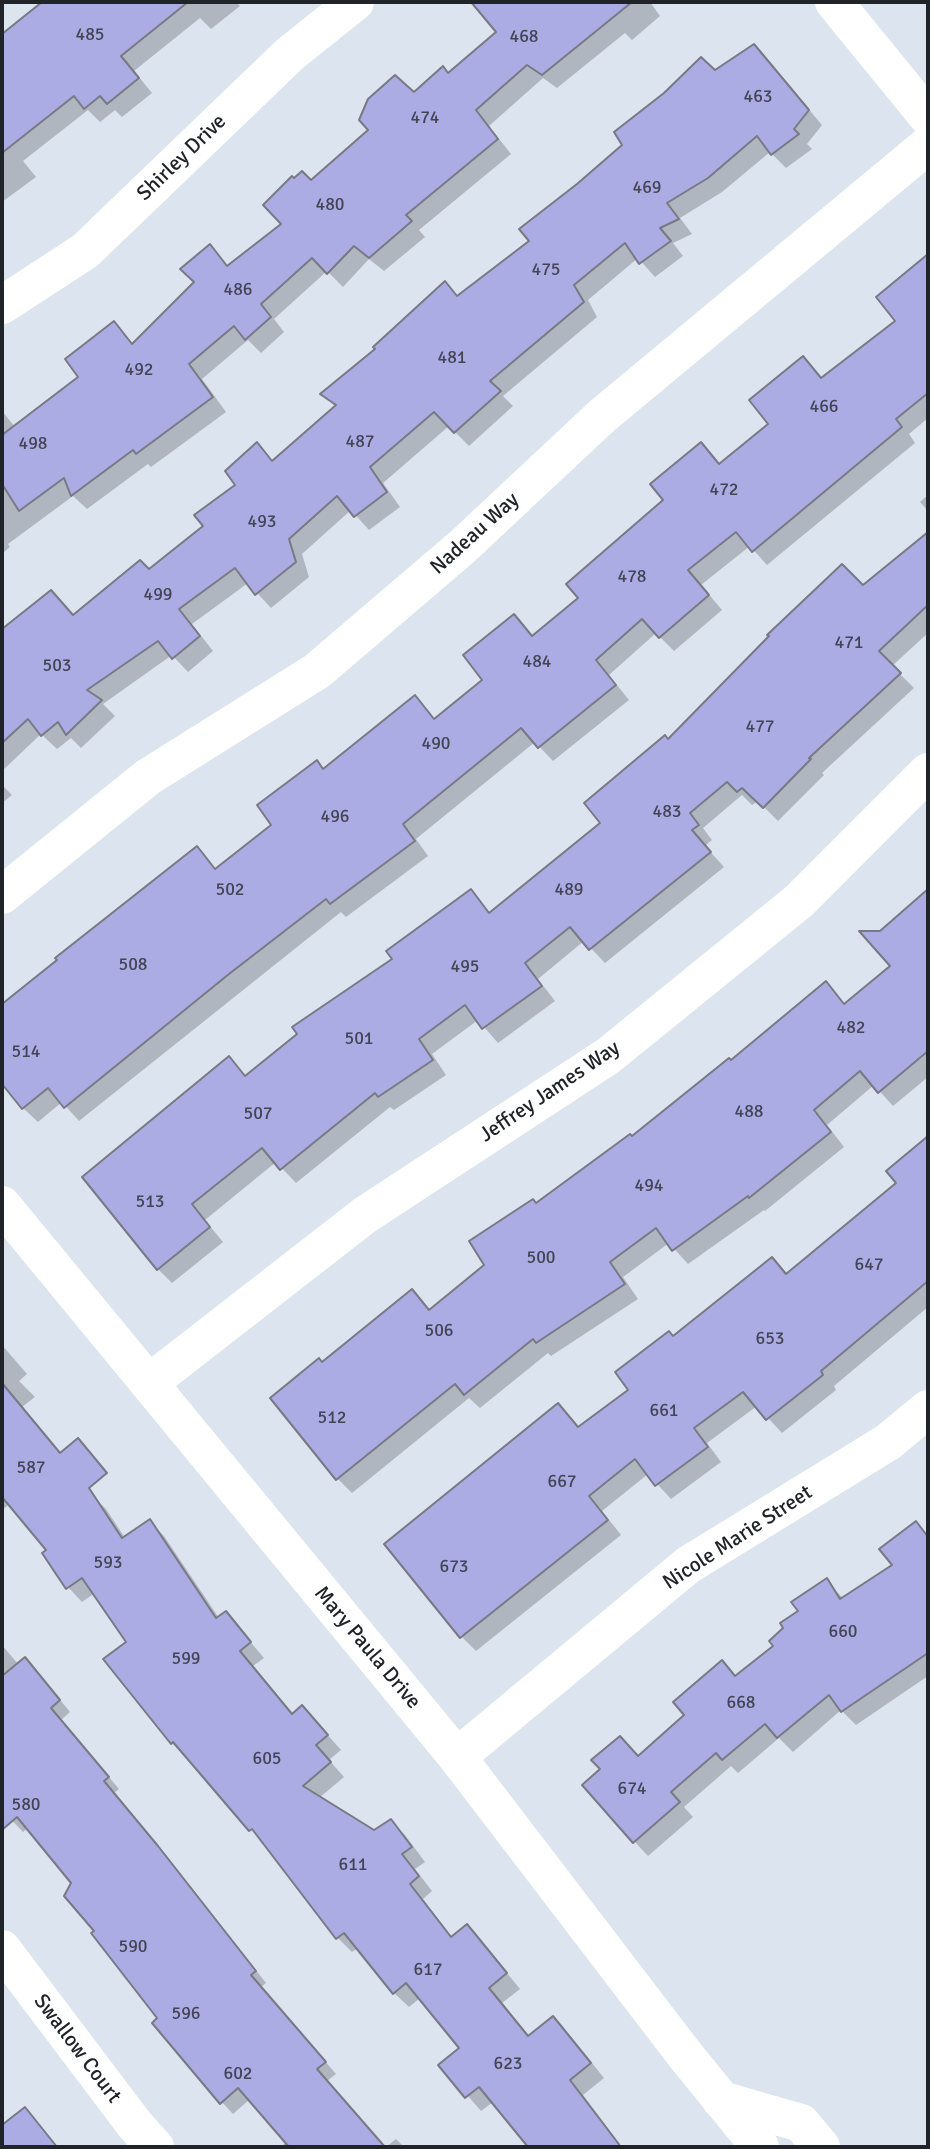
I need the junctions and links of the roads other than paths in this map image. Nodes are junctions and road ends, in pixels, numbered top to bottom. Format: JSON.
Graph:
{"nodes":[{"id":1,"x":355,"y":2,"type":"edge"},
{"id":2,"x":834,"y":2,"type":"edge"},
{"id":3,"x":928,"y":117,"type":"edge"},
{"id":4,"x":928,"y":145,"type":"edge"},
{"id":5,"x":2,"y":305,"type":"edge"},
{"id":6,"x":928,"y":772,"type":"edge"},
{"id":7,"x":2,"y":895,"type":"edge"},
{"id":8,"x":2,"y":1205,"type":"edge"},
{"id":9,"x":149,"y":1383,"type":"junction"},
{"id":10,"x":928,"y":1409,"type":"edge"},
{"id":11,"x":457,"y":1757,"type":"junction"},
{"id":12,"x":2,"y":1949,"type":"edge"},
{"id":13,"x":721,"y":2100,"type":"junction"},
{"id":14,"x":155,"y":2147,"type":"edge"},
{"id":15,"x":760,"y":2147,"type":"edge"},
{"id":16,"x":821,"y":2147,"type":"edge"}],
"edges":[{"from":1,"to":5,"type":"street","name":"Shirley Drive"},
{"from":2,"to":3,"type":"street"},
{"from":4,"to":7,"type":"street","name":"Nadeau Way"},
{"from":6,"to":9,"type":"street","name":"Jeffrey James Way"},
{"from":8,"to":9,"type":"street","name":"Mary Paula Drive"},
{"from":9,"to":11,"type":"street","name":"Mary Paula Drive"},
{"from":10,"to":11,"type":"street","name":"Nicole Marie Street"},
{"from":11,"to":13,"type":"street","name":"Mary Paula Drive"},
{"from":12,"to":14,"type":"street","name":"Swallow Court"},
{"from":13,"to":15,"type":"street","name":"Mary Paula Drive"},
{"from":13,"to":16,"type":"street"}]}
